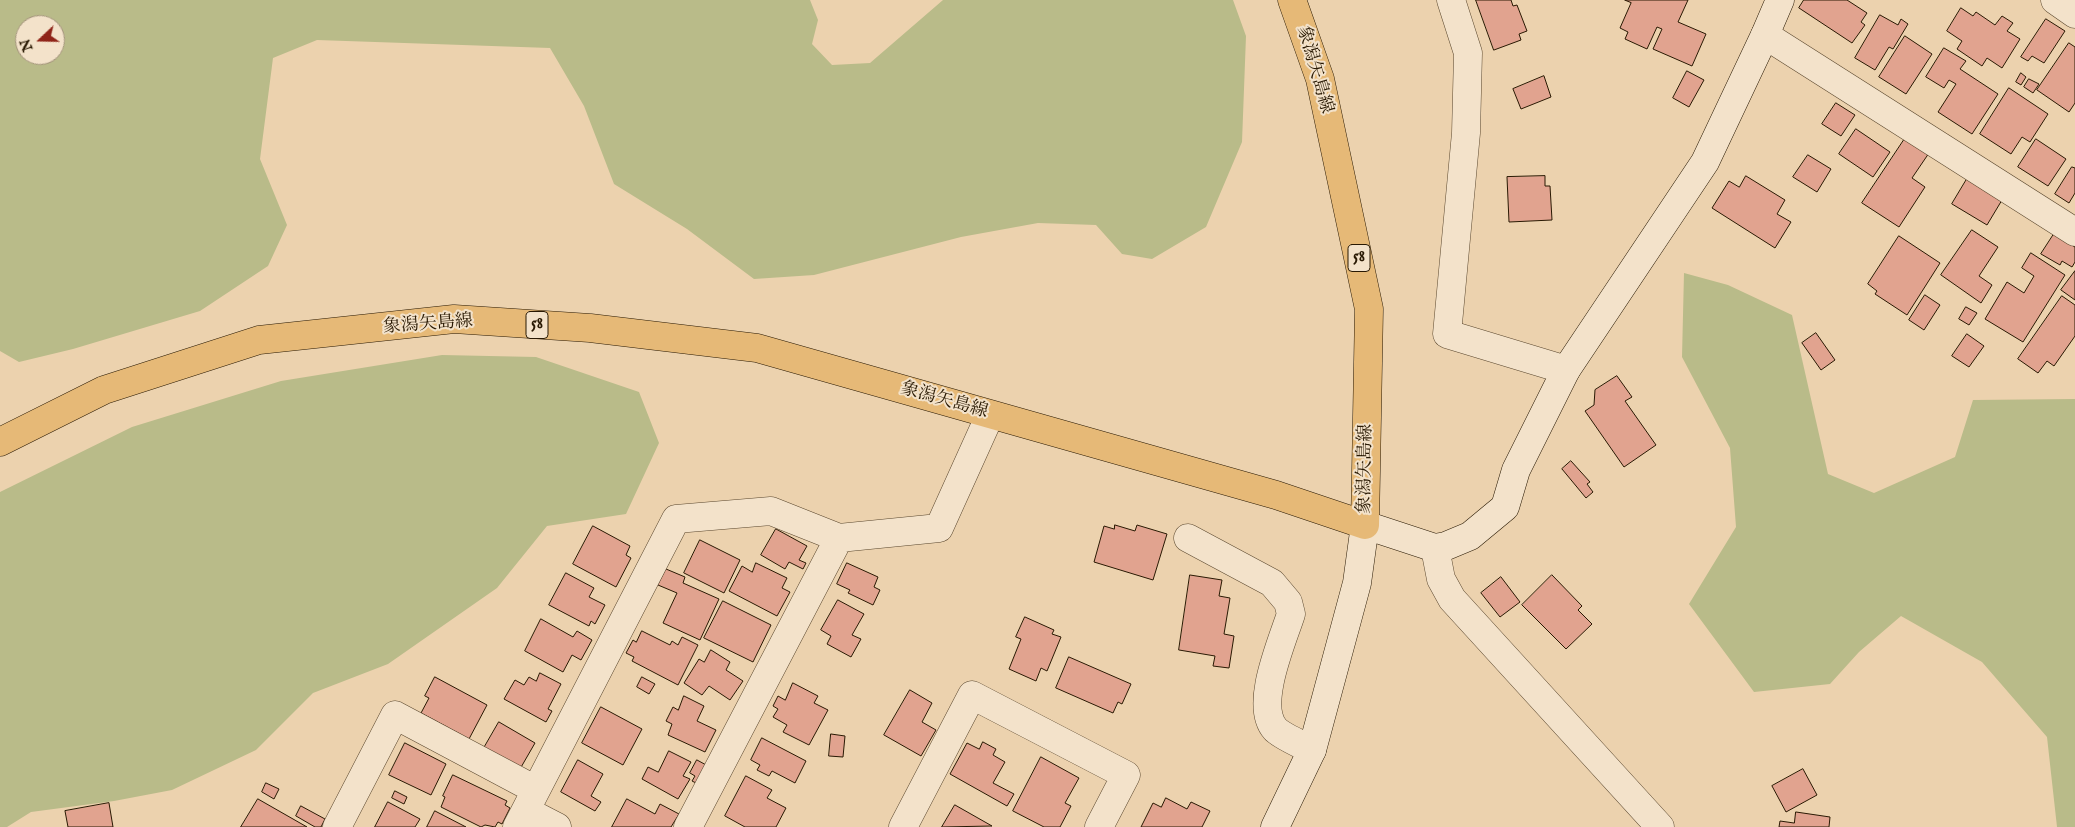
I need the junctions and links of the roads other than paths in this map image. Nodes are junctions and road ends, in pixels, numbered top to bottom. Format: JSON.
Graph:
{"nodes":[{"id":1,"x":1292,"y":0,"type":"edge"},
{"id":2,"x":1451,"y":0,"type":"edge"},
{"id":3,"x":1780,"y":0,"type":"edge"},
{"id":4,"x":2055,"y":0,"type":"edge"},
{"id":5,"x":2075,"y":14,"type":"edge"},
{"id":6,"x":1765,"y":35,"type":"junction"},
{"id":7,"x":2075,"y":232,"type":"edge"},
{"id":8,"x":1566,"y":370,"type":"junction"},
{"id":9,"x":990,"y":415,"type":"junction"},
{"id":10,"x":0,"y":442,"type":"edge"},
{"id":11,"x":1365,"y":525,"type":"junction"},
{"id":12,"x":839,"y":538,"type":"junction"},
{"id":13,"x":1188,"y":538,"type":"dead end"},
{"id":14,"x":1435,"y":548,"type":"junction"},
{"id":15,"x":1312,"y":750,"type":"junction"},
{"id":16,"x":526,"y":809,"type":"edge"},
{"id":17,"x":337,"y":827,"type":"edge"},
{"id":18,"x":557,"y":827,"type":"edge"},
{"id":19,"x":688,"y":827,"type":"edge"},
{"id":20,"x":903,"y":827,"type":"edge"},
{"id":21,"x":1099,"y":827,"type":"edge"},
{"id":22,"x":1275,"y":827,"type":"edge"},
{"id":23,"x":1660,"y":827,"type":"edge"}],
"edges":[{"from":1,"to":11,"type":"main road","name":"象潟矢島線","number":"58"},
{"from":2,"to":8,"type":"street"},
{"from":3,"to":6,"type":"street"},
{"from":4,"to":5,"type":"street"},
{"from":6,"to":7,"type":"street"},
{"from":6,"to":8,"type":"street"},
{"from":8,"to":14,"type":"street"},
{"from":9,"to":10,"type":"main road","name":"象潟矢島線","number":"58"},
{"from":9,"to":11,"type":"main road","name":"象潟矢島線","number":"58"},
{"from":9,"to":12,"type":"street"},
{"from":11,"to":14,"type":"street"},
{"from":11,"to":15,"type":"street"},
{"from":12,"to":16,"type":"street"},
{"from":12,"to":19,"type":"street"},
{"from":13,"to":15,"type":"street"},
{"from":14,"to":23,"type":"street"},
{"from":15,"to":22,"type":"street"},
{"from":16,"to":17,"type":"street"},
{"from":16,"to":18,"type":"street"},
{"from":20,"to":21,"type":"street"}]}
